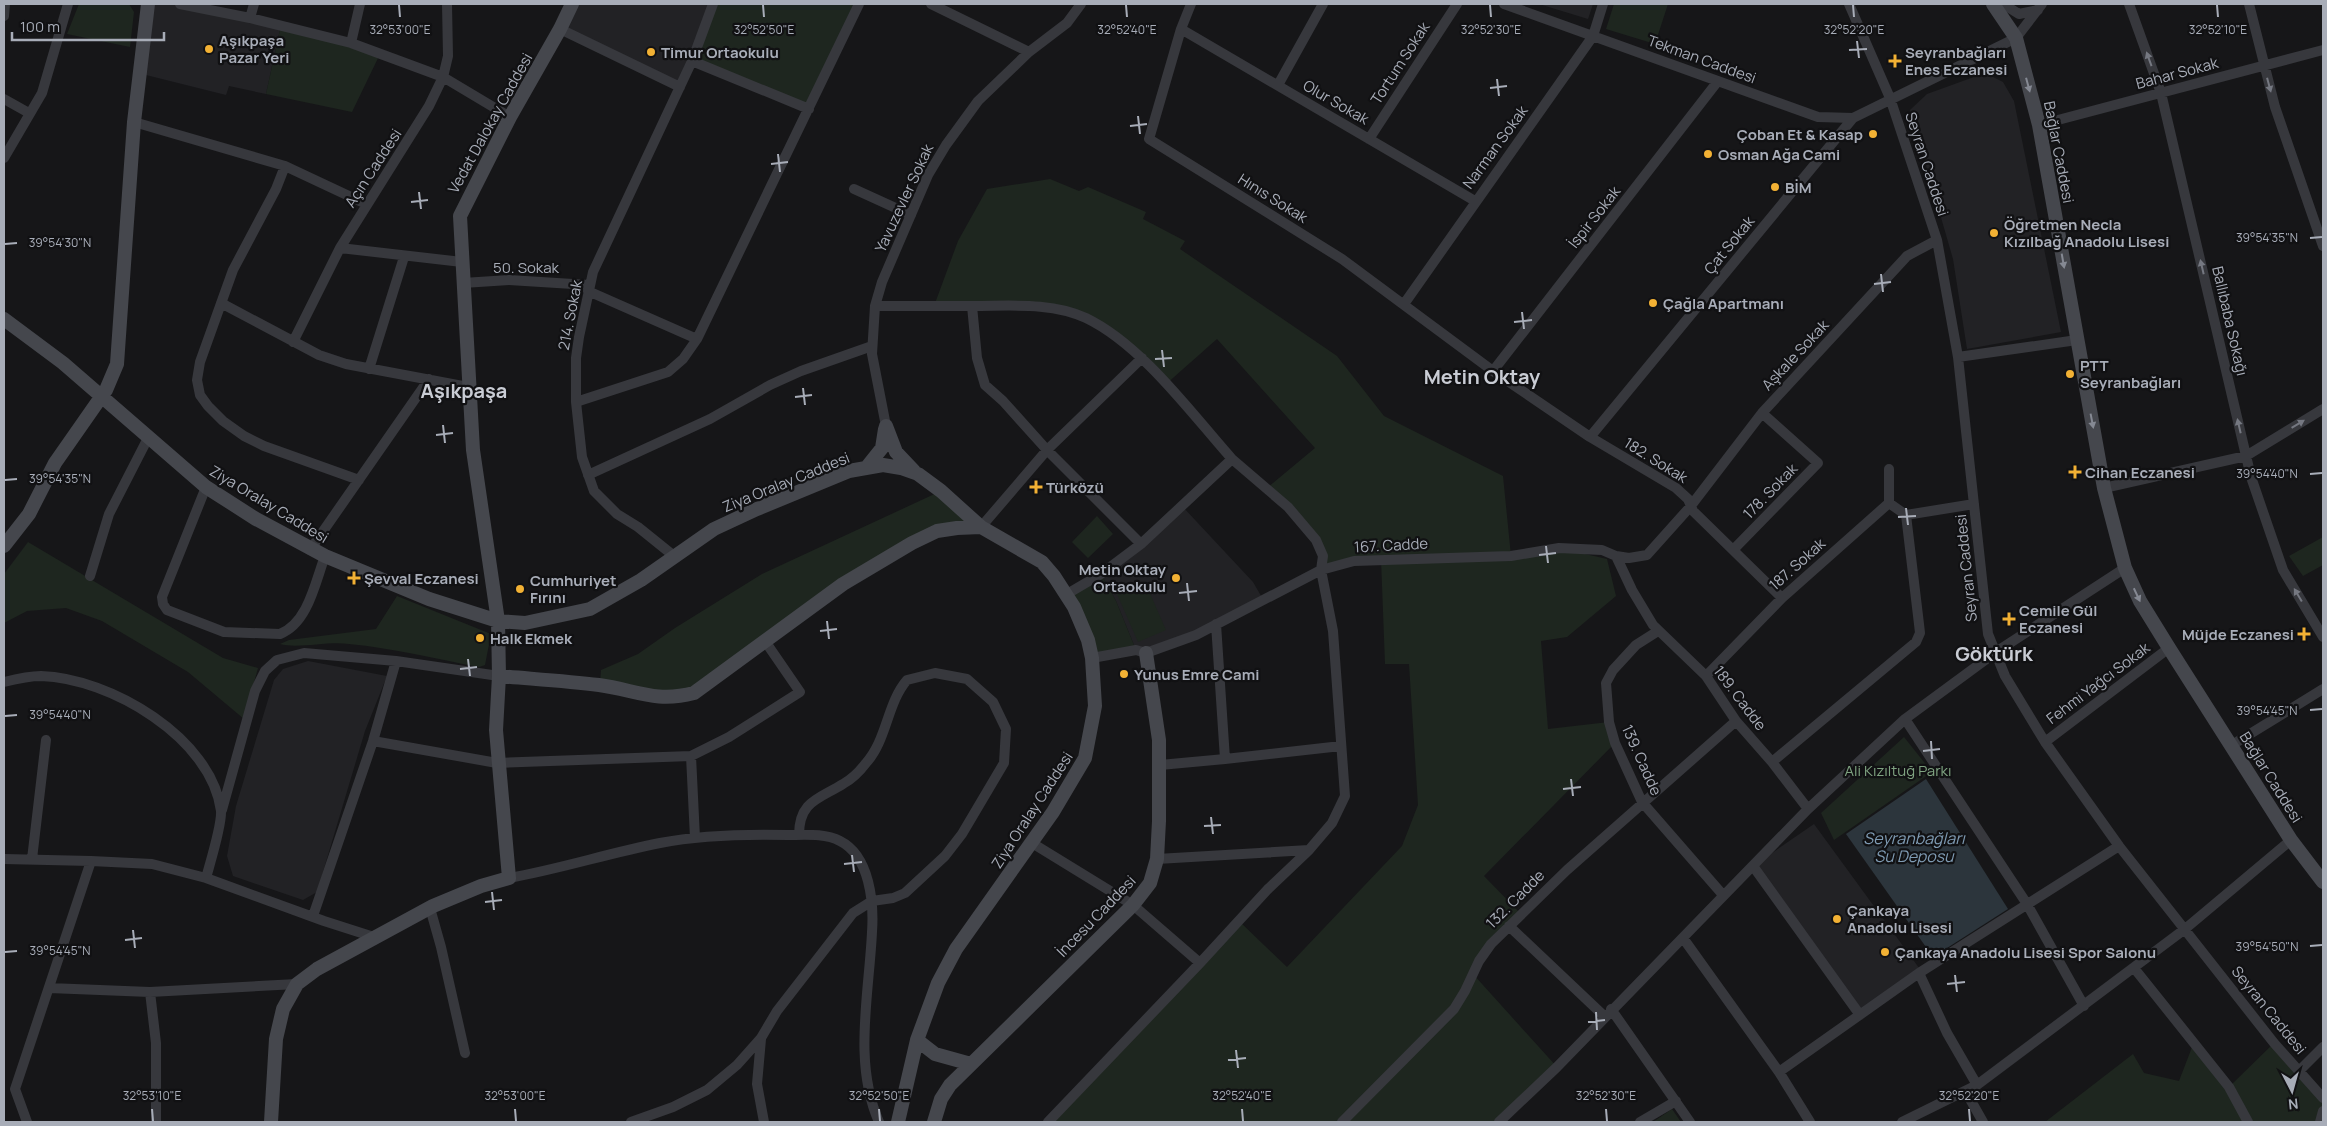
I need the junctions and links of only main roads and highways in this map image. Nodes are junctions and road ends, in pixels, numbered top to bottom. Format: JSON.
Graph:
{"nodes":[{"id":1,"x":148,"y":4,"type":"edge"},
{"id":2,"x":572,"y":4,"type":"edge"},
{"id":3,"x":1993,"y":4,"type":"edge"},
{"id":4,"x":4,"y":319,"type":"edge"},
{"id":5,"x":102,"y":397,"type":"junction"},
{"id":6,"x":866,"y":468,"type":"junction"},
{"id":7,"x":918,"y":474,"type":"junction"},
{"id":8,"x":981,"y":527,"type":"junction"},
{"id":9,"x":4,"y":546,"type":"edge"},
{"id":10,"x":498,"y":622,"type":"junction"},
{"id":11,"x":1146,"y":653,"type":"road end"},
{"id":12,"x":499,"y":676,"type":"junction"},
{"id":13,"x":2323,"y":882,"type":"edge"},
{"id":14,"x":916,"y":1040,"type":"junction"},
{"id":15,"x":971,"y":1064,"type":"junction"},
{"id":16,"x":271,"y":1122,"type":"edge"},
{"id":17,"x":898,"y":1122,"type":"edge"},
{"id":18,"x":934,"y":1122,"type":"edge"}],
"edges":[{"from":1,"to":5,"type":"main road"},
{"from":2,"to":10,"type":"main road","name":"Vedat Dalokay Caddesi"},
{"from":3,"to":13,"type":"main road","name":"Bağlar Caddesi","one_way":true},
{"from":4,"to":5,"type":"main road","name":"Ziya Oralay Caddesi"},
{"from":5,"to":9,"type":"main road"},
{"from":5,"to":10,"type":"main road","name":"Ziya Oralay Caddesi"},
{"from":6,"to":7,"type":"main road","name":"Ziya Oralay Caddesi"},
{"from":6,"to":7,"type":"main road"},
{"from":6,"to":10,"type":"main road","name":"Ziya Oralay Caddesi"},
{"from":7,"to":8,"type":"main road","name":"Ziya Oralay Caddesi"},
{"from":8,"to":12,"type":"main road"},
{"from":8,"to":14,"type":"main road","name":"Ziya Oralay Caddesi"},
{"from":10,"to":12,"type":"main road","name":"Vedat Dalokay Caddesi"},
{"from":11,"to":15,"type":"main road","name":"İncesu Caddesi"},
{"from":12,"to":16,"type":"main road","name":"Vedat Dalokay Caddesi"},
{"from":14,"to":15,"type":"main road"},
{"from":14,"to":17,"type":"main road","name":"Ziya Oralay Caddesi"},
{"from":15,"to":18,"type":"main road","name":"İncesu Caddesi"}]}
